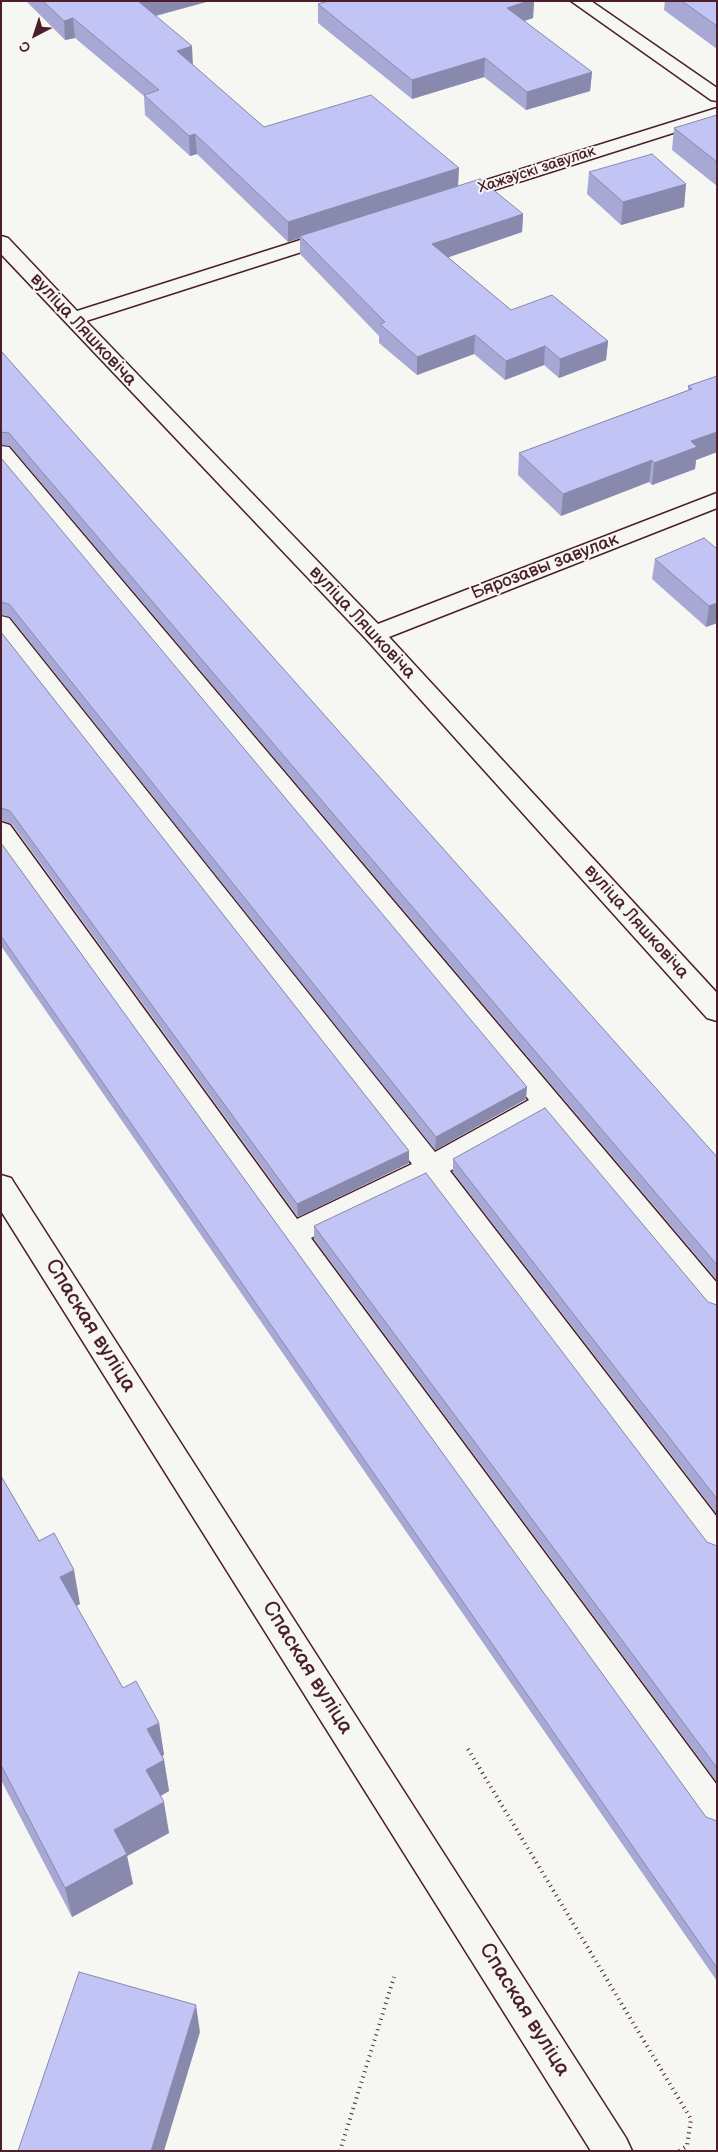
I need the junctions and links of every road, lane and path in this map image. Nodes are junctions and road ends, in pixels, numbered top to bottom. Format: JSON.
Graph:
{"nodes":[{"id":1,"x":579,"y":1,"type":"edge"},
{"id":2,"x":717,"y":96,"type":"edge"},
{"id":3,"x":717,"y":113,"type":"edge"},
{"id":4,"x":432,"y":204,"type":"edge"},
{"id":5,"x":357,"y":228,"type":"edge"},
{"id":6,"x":1,"y":242,"type":"edge"},
{"id":7,"x":72,"y":320,"type":"junction"},
{"id":8,"x":1,"y":452,"type":"edge"},
{"id":9,"x":717,"y":500,"type":"edge"},
{"id":10,"x":1,"y":623,"type":"edge"},
{"id":11,"x":374,"y":634,"type":"junction"},
{"id":12,"x":1,"y":831,"type":"edge"},
{"id":13,"x":717,"y":1011,"type":"edge"},
{"id":14,"x":549,"y":1102,"type":"junction"},
{"id":15,"x":430,"y":1168,"type":"junction"},
{"id":16,"x":1,"y":1186,"type":"edge"},
{"id":17,"x":292,"y":1234,"type":"junction"},
{"id":18,"x":717,"y":1304,"type":"edge"},
{"id":19,"x":717,"y":1542,"type":"edge"},
{"id":20,"x":468,"y":1749,"type":"dead end"},
{"id":21,"x":717,"y":1814,"type":"edge"},
{"id":22,"x":394,"y":1977,"type":"dead end"},
{"id":23,"x":340,"y":2151,"type":"edge"},
{"id":24,"x":613,"y":2151,"type":"edge"},
{"id":25,"x":679,"y":2151,"type":"edge"}],
"edges":[{"from":1,"to":2,"type":"street"},
{"from":3,"to":4,"type":"street","name":"Хажэўскі завулак"},
{"from":5,"to":7,"type":"street"},
{"from":6,"to":7,"type":"street","name":"вуліца Ляшковіча"},
{"from":7,"to":11,"type":"street","name":"вуліца Ляшковіча"},
{"from":8,"to":14,"type":"street"},
{"from":9,"to":11,"type":"street","name":"Бярозавы завулак"},
{"from":10,"to":15,"type":"street"},
{"from":11,"to":13,"type":"street","name":"вуліца Ляшковіча"},
{"from":12,"to":17,"type":"street"},
{"from":14,"to":15,"type":"street"},
{"from":14,"to":18,"type":"street"},
{"from":15,"to":17,"type":"street"},
{"from":15,"to":19,"type":"street"},
{"from":16,"to":24,"type":"street","name":"Спаская вуліца"},
{"from":17,"to":21,"type":"street"},
{"from":20,"to":25,"type":"path"},
{"from":22,"to":23,"type":"path"}]}
